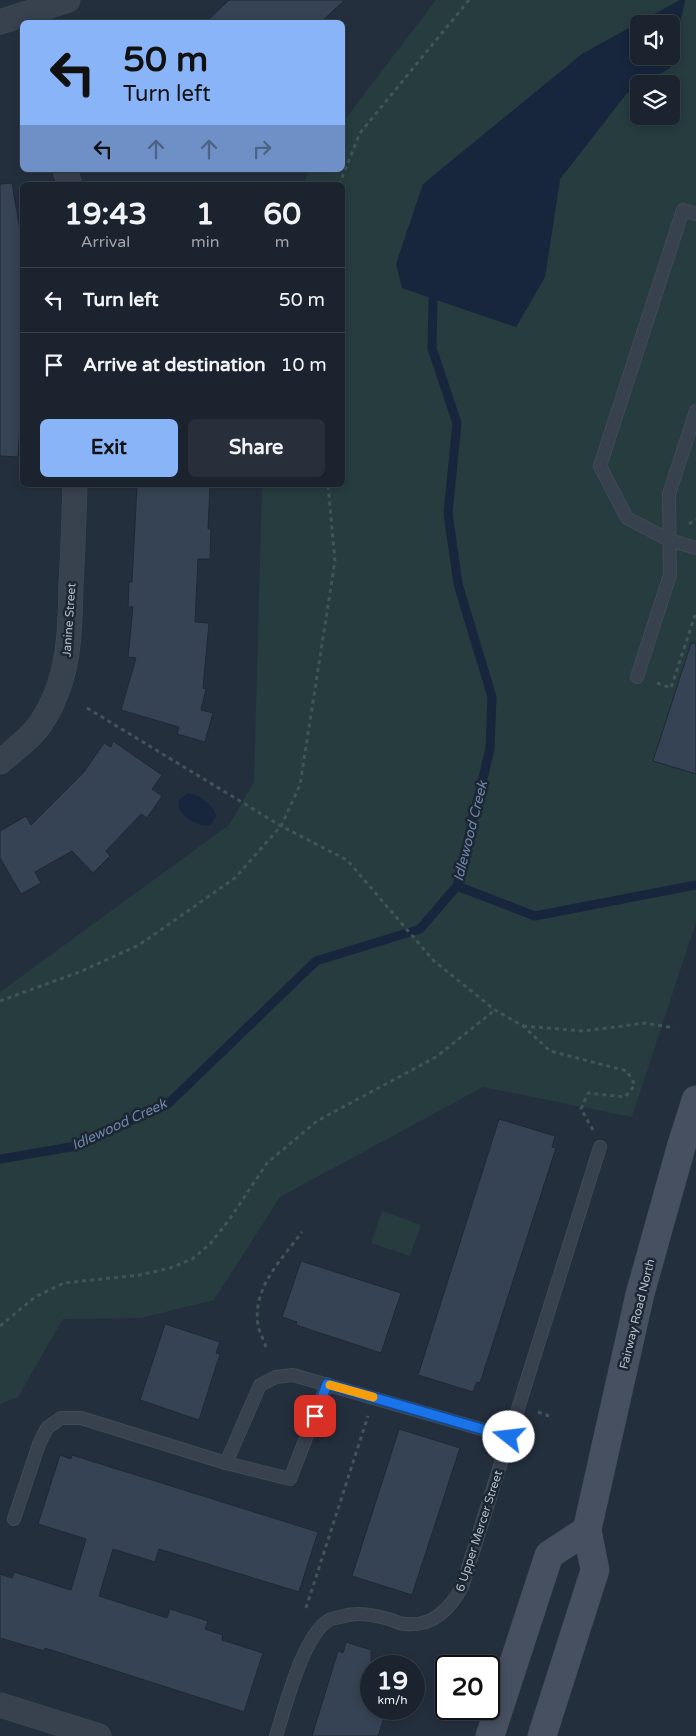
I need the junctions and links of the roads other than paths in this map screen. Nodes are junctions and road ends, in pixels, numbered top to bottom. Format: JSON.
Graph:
{"nodes":[{"id":1,"x":68,"y":0,"type":"edge"},
{"id":2,"x":12,"y":17,"type":"edge"},
{"id":3,"x":696,"y":214,"type":"edge"},
{"id":4,"x":696,"y":411,"type":"edge"},
{"id":5,"x":75,"y":487,"type":"edge"},
{"id":6,"x":670,"y":540,"type":"junction"},
{"id":7,"x":696,"y":548,"type":"edge"},
{"id":8,"x":637,"y":677,"type":"dead end"},
{"id":9,"x":0,"y":762,"type":"edge"},
{"id":10,"x":696,"y":1100,"type":"edge"},
{"id":11,"x":600,"y":1147,"type":"road end"},
{"id":12,"x":327,"y":1384,"type":"junction"},
{"id":13,"x":509,"y":1437,"type":"junction"},
{"id":14,"x":226,"y":1463,"type":"junction"},
{"id":15,"x":14,"y":1519,"type":"dead end"},
{"id":16,"x":587,"y":1530,"type":"junction"},
{"id":17,"x":0,"y":1705,"type":"edge"},
{"id":18,"x":99,"y":1736,"type":"edge"},
{"id":19,"x":276,"y":1736,"type":"edge"},
{"id":20,"x":490,"y":1736,"type":"edge"},
{"id":21,"x":542,"y":1736,"type":"edge"}],
"edges":[{"from":1,"to":2,"type":"street"},
{"from":3,"to":6,"type":"lane"},
{"from":4,"to":6,"type":"lane"},
{"from":5,"to":9,"type":"street","name":"Janine Street"},
{"from":6,"to":7,"type":"lane"},
{"from":6,"to":8,"type":"lane"},
{"from":10,"to":16,"type":"main road","name":"Fairway Road North"},
{"from":11,"to":13,"type":"lane","name":"6 Upper Mercer Street"},
{"from":12,"to":13,"type":"lane"},
{"from":12,"to":14,"type":"lane"},
{"from":12,"to":14,"type":"lane"},
{"from":13,"to":19,"type":"lane","name":"6 Upper Mercer Street"},
{"from":14,"to":15,"type":"lane"},
{"from":16,"to":20,"type":"main road"},
{"from":16,"to":21,"type":"main road","name":"Fairway Road North"},
{"from":17,"to":18,"type":"street"}]}
